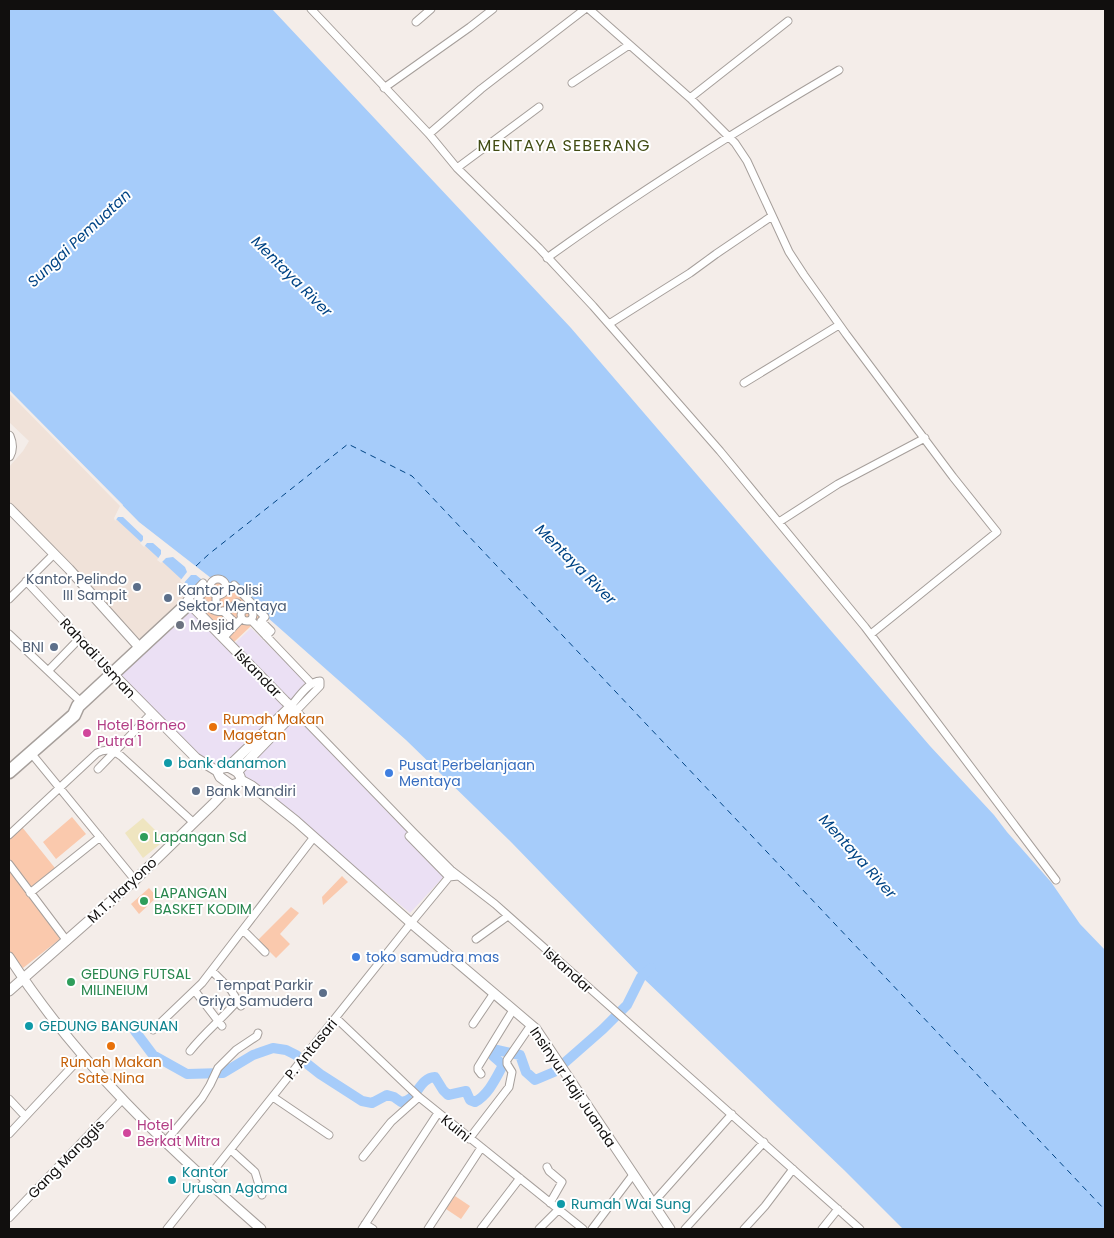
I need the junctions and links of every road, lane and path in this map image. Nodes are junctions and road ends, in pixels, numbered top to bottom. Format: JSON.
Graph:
{"nodes":[{"id":1,"x":311,"y":9,"type":"edge"},
{"id":2,"x":431,"y":9,"type":"edge"},
{"id":3,"x":493,"y":9,"type":"edge"},
{"id":4,"x":585,"y":9,"type":"edge"},
{"id":5,"x":589,"y":9,"type":"edge"},
{"id":6,"x":788,"y":21,"type":"dead end"},
{"id":7,"x":416,"y":22,"type":"dead end"},
{"id":8,"x":629,"y":45,"type":"junction"},
{"id":9,"x":839,"y":70,"type":"dead end"},
{"id":10,"x":572,"y":83,"type":"dead end"},
{"id":11,"x":384,"y":88,"type":"junction"},
{"id":12,"x":690,"y":98,"type":"junction"},
{"id":13,"x":539,"y":107,"type":"dead end"},
{"id":14,"x":429,"y":134,"type":"junction"},
{"id":15,"x":729,"y":135,"type":"junction"},
{"id":16,"x":457,"y":168,"type":"junction"},
{"id":17,"x":772,"y":216,"type":"junction"},
{"id":18,"x":547,"y":258,"type":"junction"},
{"id":19,"x":609,"y":324,"type":"junction"},
{"id":20,"x":839,"y":325,"type":"junction"},
{"id":21,"x":744,"y":383,"type":"dead end"},
{"id":22,"x":9,"y":436,"type":"edge"},
{"id":23,"x":925,"y":438,"type":"junction"},
{"id":24,"x":9,"y":456,"type":"edge"},
{"id":25,"x":10,"y":511,"type":"edge"},
{"id":26,"x":779,"y":522,"type":"junction"},
{"id":27,"x":54,"y":554,"type":"junction"},
{"id":28,"x":26,"y":582,"type":"junction"},
{"id":29,"x":203,"y":583,"type":"dead end"},
{"id":30,"x":234,"y":585,"type":"dead end"},
{"id":31,"x":202,"y":593,"type":"dead end"},
{"id":32,"x":216,"y":595,"type":"dead end"},
{"id":33,"x":9,"y":599,"type":"edge"},
{"id":34,"x":188,"y":601,"type":"junction"},
{"id":35,"x":244,"y":610,"type":"junction"},
{"id":36,"x":220,"y":611,"type":"junction"},
{"id":37,"x":251,"y":620,"type":"junction"},
{"id":38,"x":239,"y":621,"type":"junction"},
{"id":39,"x":9,"y":634,"type":"edge"},
{"id":40,"x":871,"y":634,"type":"junction"},
{"id":41,"x":266,"y":636,"type":"junction"},
{"id":42,"x":223,"y":638,"type":"junction"},
{"id":43,"x":79,"y":639,"type":"junction"},
{"id":44,"x":140,"y":648,"type":"junction"},
{"id":45,"x":49,"y":670,"type":"junction"},
{"id":46,"x":113,"y":674,"type":"junction"},
{"id":47,"x":80,"y":704,"type":"junction"},
{"id":48,"x":291,"y":708,"type":"junction"},
{"id":49,"x":151,"y":714,"type":"junction"},
{"id":50,"x":114,"y":751,"type":"junction"},
{"id":51,"x":31,"y":753,"type":"junction"},
{"id":52,"x":9,"y":762,"type":"edge"},
{"id":53,"x":98,"y":769,"type":"dead end"},
{"id":54,"x":217,"y":771,"type":"junction"},
{"id":55,"x":9,"y":772,"type":"edge"},
{"id":56,"x":235,"y":773,"type":"junction"},
{"id":57,"x":231,"y":785,"type":"junction"},
{"id":58,"x":60,"y":789,"type":"junction"},
{"id":59,"x":194,"y":823,"type":"junction"},
{"id":60,"x":9,"y":835,"type":"edge"},
{"id":61,"x":100,"y":837,"type":"junction"},
{"id":62,"x":314,"y":837,"type":"junction"},
{"id":63,"x":9,"y":864,"type":"edge"},
{"id":64,"x":458,"y":876,"type":"junction"},
{"id":65,"x":449,"y":877,"type":"junction"},
{"id":66,"x":135,"y":880,"type":"junction"},
{"id":67,"x":1056,"y":880,"type":"dead end"},
{"id":68,"x":30,"y":893,"type":"junction"},
{"id":69,"x":508,"y":916,"type":"junction"},
{"id":70,"x":410,"y":923,"type":"junction"},
{"id":71,"x":243,"y":930,"type":"junction"},
{"id":72,"x":476,"y":939,"type":"dead end"},
{"id":73,"x":67,"y":941,"type":"junction"},
{"id":74,"x":265,"y":952,"type":"dead end"},
{"id":75,"x":9,"y":957,"type":"edge"},
{"id":76,"x":212,"y":971,"type":"junction"},
{"id":77,"x":23,"y":979,"type":"junction"},
{"id":78,"x":9,"y":991,"type":"edge"},
{"id":79,"x":195,"y":991,"type":"junction"},
{"id":80,"x":494,"y":994,"type":"junction"},
{"id":81,"x":513,"y":1010,"type":"junction"},
{"id":82,"x":336,"y":1018,"type":"junction"},
{"id":83,"x":220,"y":1023,"type":"junction"},
{"id":84,"x":473,"y":1024,"type":"dead end"},
{"id":85,"x":531,"y":1024,"type":"junction"},
{"id":86,"x":153,"y":1030,"type":"dead end"},
{"id":87,"x":258,"y":1034,"type":"dead end"},
{"id":88,"x":190,"y":1051,"type":"dead end"},
{"id":89,"x":82,"y":1056,"type":"junction"},
{"id":90,"x":481,"y":1074,"type":"dead end"},
{"id":91,"x":416,"y":1094,"type":"junction"},
{"id":92,"x":273,"y":1097,"type":"junction"},
{"id":93,"x":9,"y":1099,"type":"edge"},
{"id":94,"x":122,"y":1100,"type":"junction"},
{"id":95,"x":438,"y":1113,"type":"junction"},
{"id":96,"x":732,"y":1114,"type":"junction"},
{"id":97,"x":25,"y":1116,"type":"junction"},
{"id":98,"x":9,"y":1134,"type":"edge"},
{"id":99,"x":329,"y":1135,"type":"dead end"},
{"id":100,"x":469,"y":1139,"type":"junction"},
{"id":101,"x":165,"y":1142,"type":"junction"},
{"id":102,"x":764,"y":1142,"type":"junction"},
{"id":103,"x":481,"y":1148,"type":"junction"},
{"id":104,"x":231,"y":1150,"type":"junction"},
{"id":105,"x":363,"y":1158,"type":"dead end"},
{"id":106,"x":547,"y":1167,"type":"dead end"},
{"id":107,"x":794,"y":1169,"type":"junction"},
{"id":108,"x":632,"y":1176,"type":"junction"},
{"id":109,"x":520,"y":1178,"type":"junction"},
{"id":110,"x":206,"y":1181,"type":"junction"},
{"id":111,"x":262,"y":1195,"type":"dead end"},
{"id":112,"x":550,"y":1203,"type":"junction"},
{"id":113,"x":652,"y":1204,"type":"junction"},
{"id":114,"x":838,"y":1208,"type":"junction"},
{"id":115,"x":558,"y":1210,"type":"junction"},
{"id":116,"x":9,"y":1218,"type":"edge"},
{"id":117,"x":363,"y":1227,"type":"edge"},
{"id":118,"x":167,"y":1229,"type":"edge"},
{"id":119,"x":261,"y":1229,"type":"edge"},
{"id":120,"x":373,"y":1229,"type":"edge"},
{"id":121,"x":428,"y":1229,"type":"edge"},
{"id":122,"x":481,"y":1229,"type":"edge"},
{"id":123,"x":539,"y":1229,"type":"edge"},
{"id":124,"x":583,"y":1229,"type":"edge"},
{"id":125,"x":592,"y":1229,"type":"edge"},
{"id":126,"x":670,"y":1229,"type":"edge"},
{"id":127,"x":684,"y":1229,"type":"edge"},
{"id":128,"x":744,"y":1229,"type":"edge"},
{"id":129,"x":822,"y":1229,"type":"edge"},
{"id":130,"x":860,"y":1229,"type":"edge"}],
"edges":[{"from":1,"to":11,"type":"street"},
{"from":2,"to":7,"type":"street"},
{"from":3,"to":11,"type":"street"},
{"from":4,"to":14,"type":"street"},
{"from":5,"to":8,"type":"street"},
{"from":6,"to":12,"type":"street"},
{"from":8,"to":10,"type":"street"},
{"from":8,"to":12,"type":"street"},
{"from":9,"to":15,"type":"street"},
{"from":11,"to":14,"type":"street"},
{"from":12,"to":15,"type":"street"},
{"from":13,"to":16,"type":"street"},
{"from":14,"to":16,"type":"street"},
{"from":15,"to":17,"type":"street"},
{"from":15,"to":18,"type":"street"},
{"from":16,"to":18,"type":"street"},
{"from":17,"to":19,"type":"street"},
{"from":17,"to":20,"type":"street"},
{"from":18,"to":19,"type":"street"},
{"from":19,"to":26,"type":"street"},
{"from":20,"to":21,"type":"street"},
{"from":20,"to":23,"type":"street"},
{"from":22,"to":24,"type":"street"},
{"from":23,"to":26,"type":"street"},
{"from":23,"to":40,"type":"street"},
{"from":25,"to":27,"type":"street"},
{"from":26,"to":40,"type":"street"},
{"from":27,"to":28,"type":"street"},
{"from":27,"to":44,"type":"street"},
{"from":28,"to":33,"type":"street"},
{"from":28,"to":43,"type":"street","name":"Rahadi Usman"},
{"from":29,"to":34,"type":"street"},
{"from":30,"to":41,"type":"street"},
{"from":31,"to":36,"type":"street"},
{"from":32,"to":36,"type":"street"},
{"from":34,"to":42,"type":"street","name":"Iskandar"},
{"from":34,"to":44,"type":"highway"},
{"from":35,"to":36,"type":"street"},
{"from":35,"to":37,"type":"street"},
{"from":35,"to":38,"type":"street"},
{"from":36,"to":38,"type":"street"},
{"from":37,"to":38,"type":"street"},
{"from":37,"to":41,"type":"street"},
{"from":38,"to":42,"type":"street"},
{"from":39,"to":45,"type":"street"},
{"from":40,"to":67,"type":"street"},
{"from":41,"to":48,"type":"street"},
{"from":42,"to":48,"type":"street","name":"Iskandar"},
{"from":43,"to":45,"type":"street"},
{"from":43,"to":46,"type":"street","name":"Rahadi Usman"},
{"from":44,"to":46,"type":"highway"},
{"from":45,"to":47,"type":"street"},
{"from":46,"to":47,"type":"highway"},
{"from":46,"to":49,"type":"street","name":"Rahadi Usman"},
{"from":47,"to":51,"type":"highway"},
{"from":47,"to":52,"type":"highway"},
{"from":48,"to":56,"type":"street"},
{"from":48,"to":64,"type":"street","name":"Iskandar"},
{"from":48,"to":65,"type":"street","name":"Iskandar"},
{"from":49,"to":50,"type":"street"},
{"from":49,"to":54,"type":"street","name":"Rahadi Usman"},
{"from":50,"to":53,"type":"street"},
{"from":50,"to":58,"type":"street"},
{"from":50,"to":59,"type":"street"},
{"from":51,"to":55,"type":"highway"},
{"from":51,"to":58,"type":"street"},
{"from":54,"to":56,"type":"street"},
{"from":54,"to":57,"type":"street","name":"Rahadi Usman"},
{"from":56,"to":57,"type":"street","name":"M.T. Haryono"},
{"from":56,"to":62,"type":"street"},
{"from":57,"to":59,"type":"street","name":"M.T. Haryono"},
{"from":58,"to":60,"type":"street"},
{"from":58,"to":61,"type":"street"},
{"from":59,"to":66,"type":"street","name":"M.T. Haryono"},
{"from":61,"to":66,"type":"street"},
{"from":61,"to":68,"type":"street"},
{"from":62,"to":70,"type":"street"},
{"from":62,"to":71,"type":"street"},
{"from":63,"to":68,"type":"street"},
{"from":64,"to":65,"type":"street"},
{"from":64,"to":69,"type":"street","name":"Iskandar"},
{"from":65,"to":70,"type":"street","name":"P. Antasari"},
{"from":66,"to":73,"type":"street","name":"M.T. Haryono"},
{"from":68,"to":73,"type":"street"},
{"from":69,"to":72,"type":"street"},
{"from":69,"to":96,"type":"street","name":"Iskandar"},
{"from":70,"to":80,"type":"street","name":"Insinyur Haji Juanda"},
{"from":70,"to":82,"type":"street","name":"P. Antasari"},
{"from":71,"to":74,"type":"street"},
{"from":71,"to":76,"type":"street"},
{"from":73,"to":77,"type":"street","name":"M.T. Haryono"},
{"from":75,"to":77,"type":"street"},
{"from":76,"to":79,"type":"street"},
{"from":76,"to":83,"type":"street"},
{"from":77,"to":78,"type":"street","name":"M.T. Haryono"},
{"from":77,"to":89,"type":"street"},
{"from":79,"to":83,"type":"street"},
{"from":79,"to":86,"type":"street"},
{"from":80,"to":81,"type":"street","name":"Insinyur Haji Juanda"},
{"from":80,"to":84,"type":"street"},
{"from":81,"to":85,"type":"street","name":"Insinyur Haji Juanda"},
{"from":81,"to":90,"type":"street"},
{"from":82,"to":91,"type":"street","name":"Kuini"},
{"from":82,"to":92,"type":"street","name":"P. Antasari"},
{"from":83,"to":88,"type":"street"},
{"from":85,"to":100,"type":"street"},
{"from":85,"to":108,"type":"street","name":"Insinyur Haji Juanda"},
{"from":87,"to":101,"type":"street"},
{"from":89,"to":94,"type":"street"},
{"from":89,"to":97,"type":"street"},
{"from":91,"to":95,"type":"street","name":"Kuini"},
{"from":91,"to":105,"type":"street"},
{"from":92,"to":99,"type":"street"},
{"from":92,"to":104,"type":"street","name":"P. Antasari"},
{"from":93,"to":97,"type":"street"},
{"from":94,"to":101,"type":"street"},
{"from":94,"to":116,"type":"street","name":"Gang Manggis"},
{"from":95,"to":100,"type":"street","name":"Kuini"},
{"from":95,"to":117,"type":"street"},
{"from":96,"to":102,"type":"street","name":"Iskandar"},
{"from":96,"to":113,"type":"street"},
{"from":97,"to":98,"type":"street"},
{"from":100,"to":103,"type":"street","name":"Kuini"},
{"from":101,"to":110,"type":"street"},
{"from":102,"to":107,"type":"street","name":"Iskandar"},
{"from":102,"to":127,"type":"street"},
{"from":103,"to":109,"type":"street","name":"Kuini"},
{"from":103,"to":121,"type":"street"},
{"from":104,"to":110,"type":"street","name":"P. Antasari"},
{"from":104,"to":111,"type":"street"},
{"from":106,"to":112,"type":"street"},
{"from":107,"to":114,"type":"street","name":"Iskandar"},
{"from":107,"to":128,"type":"street"},
{"from":108,"to":113,"type":"street","name":"Insinyur Haji Juanda"},
{"from":108,"to":125,"type":"street"},
{"from":109,"to":112,"type":"street","name":"Kuini"},
{"from":109,"to":122,"type":"street"},
{"from":110,"to":118,"type":"street","name":"P. Antasari"},
{"from":110,"to":119,"type":"street"},
{"from":112,"to":115,"type":"street","name":"Kuini"},
{"from":113,"to":126,"type":"street","name":"Insinyur Haji Juanda"},
{"from":114,"to":129,"type":"street"},
{"from":114,"to":130,"type":"street","name":"Iskandar"},
{"from":115,"to":123,"type":"street"},
{"from":115,"to":124,"type":"street","name":"Kuini"},
{"from":117,"to":120,"type":"street"}]}
